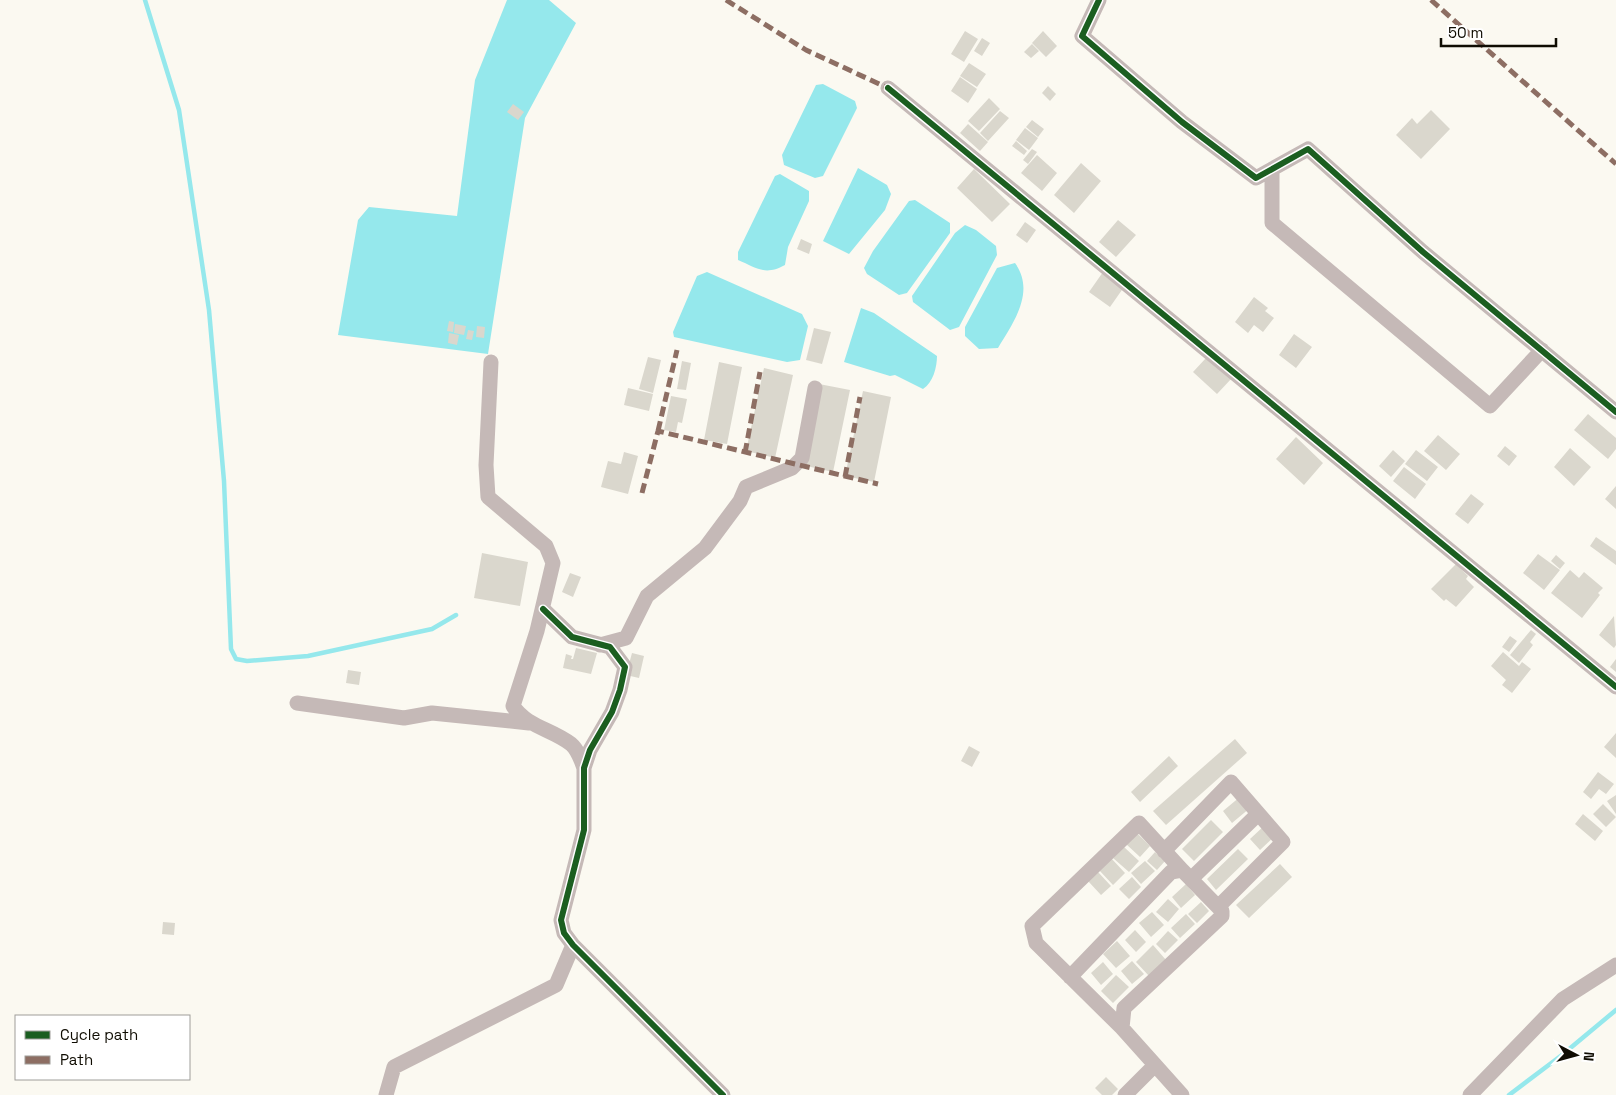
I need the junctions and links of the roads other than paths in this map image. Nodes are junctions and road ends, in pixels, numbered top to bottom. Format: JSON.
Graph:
{"nodes":[{"id":1,"x":1099,"y":0,"type":"edge"},
{"id":2,"x":888,"y":88,"type":"dead end"},
{"id":3,"x":1272,"y":169,"type":"junction"},
{"id":4,"x":1542,"y":350,"type":"junction"},
{"id":5,"x":491,"y":362,"type":"dead end"},
{"id":6,"x":815,"y":388,"type":"dead end"},
{"id":7,"x":1616,"y":412,"type":"edge"},
{"id":8,"x":543,"y":609,"type":"junction"},
{"id":9,"x":600,"y":645,"type":"junction"},
{"id":10,"x":1616,"y":687,"type":"edge"},
{"id":11,"x":296,"y":703,"type":"dead end"},
{"id":12,"x":533,"y":723,"type":"junction"},
{"id":13,"x":584,"y":768,"type":"junction"},
{"id":14,"x":1257,"y":815,"type":"junction"},
{"id":15,"x":1164,"y":851,"type":"junction"},
{"id":16,"x":1186,"y":874,"type":"junction"},
{"id":17,"x":1218,"y":907,"type":"junction"},
{"id":18,"x":573,"y":945,"type":"junction"},
{"id":19,"x":1616,"y":965,"type":"edge"},
{"id":20,"x":1070,"y":977,"type":"junction"},
{"id":21,"x":1122,"y":1028,"type":"junction"},
{"id":22,"x":1155,"y":1065,"type":"junction"},
{"id":23,"x":386,"y":1095,"type":"edge"},
{"id":24,"x":723,"y":1095,"type":"edge"},
{"id":25,"x":1124,"y":1095,"type":"edge"},
{"id":26,"x":1182,"y":1095,"type":"edge"},
{"id":27,"x":1470,"y":1095,"type":"edge"}],
"edges":[{"from":1,"to":3,"type":"street"},
{"from":2,"to":10,"type":"street"},
{"from":3,"to":4,"type":"street"},
{"from":3,"to":4,"type":"street"},
{"from":4,"to":7,"type":"street"},
{"from":5,"to":8,"type":"street"},
{"from":6,"to":9,"type":"street"},
{"from":8,"to":9,"type":"street"},
{"from":8,"to":12,"type":"street"},
{"from":9,"to":13,"type":"street"},
{"from":11,"to":12,"type":"street"},
{"from":12,"to":13,"type":"street"},
{"from":13,"to":18,"type":"street"},
{"from":14,"to":15,"type":"street"},
{"from":14,"to":16,"type":"street"},
{"from":14,"to":17,"type":"street"},
{"from":15,"to":16,"type":"street"},
{"from":15,"to":20,"type":"street"},
{"from":16,"to":17,"type":"street"},
{"from":16,"to":20,"type":"street"},
{"from":17,"to":21,"type":"street"},
{"from":18,"to":23,"type":"street"},
{"from":18,"to":24,"type":"street"},
{"from":19,"to":27,"type":"street"},
{"from":20,"to":21,"type":"street"},
{"from":21,"to":22,"type":"street"},
{"from":22,"to":25,"type":"street"},
{"from":22,"to":26,"type":"street"}]}
